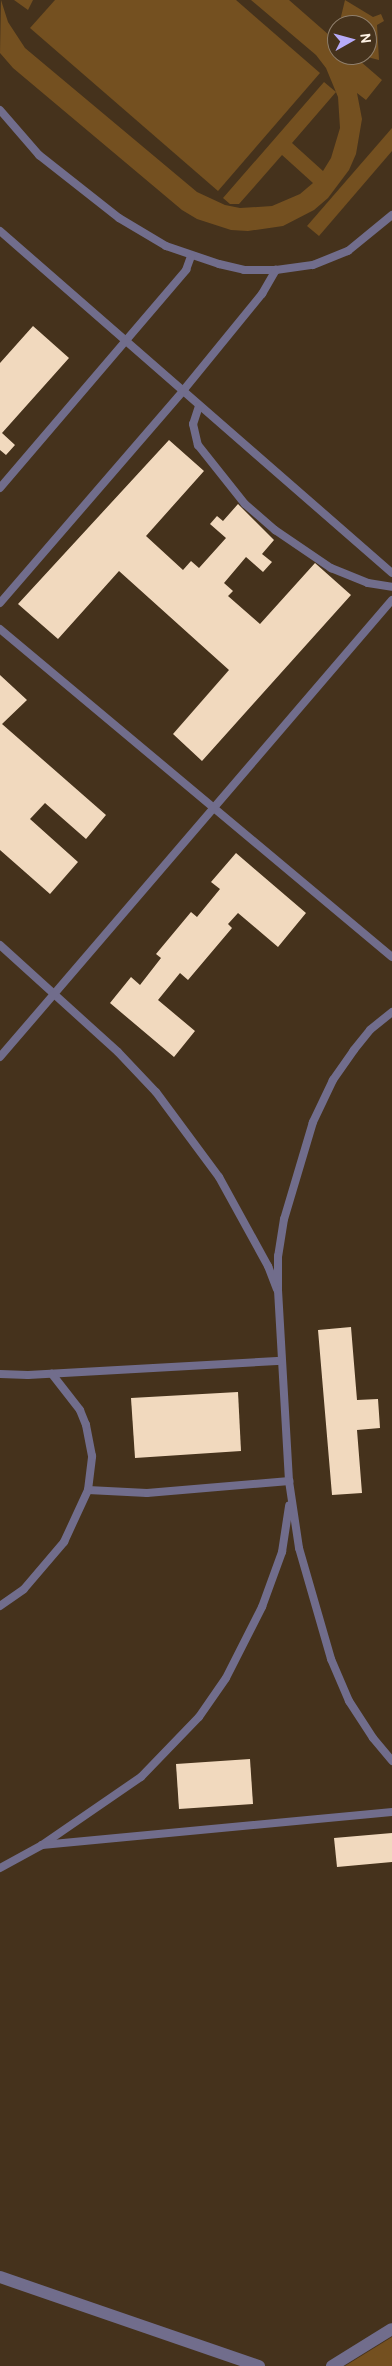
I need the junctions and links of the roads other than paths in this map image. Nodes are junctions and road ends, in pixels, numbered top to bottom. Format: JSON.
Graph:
{"nodes":[{"id":1,"x":0,"y":110,"type":"edge"},
{"id":2,"x":392,"y":215,"type":"edge"},
{"id":3,"x":0,"y":231,"type":"edge"},
{"id":4,"x":191,"y":256,"type":"junction"},
{"id":5,"x":276,"y":270,"type":"junction"},
{"id":6,"x":125,"y":341,"type":"junction"},
{"id":7,"x":182,"y":392,"type":"junction"},
{"id":8,"x":199,"y":406,"type":"junction"},
{"id":9,"x":0,"y":488,"type":"edge"},
{"id":10,"x":392,"y":573,"type":"edge"},
{"id":11,"x":392,"y":587,"type":"edge"},
{"id":12,"x":392,"y":600,"type":"edge"},
{"id":13,"x":0,"y":603,"type":"edge"},
{"id":14,"x":0,"y":629,"type":"edge"},
{"id":15,"x":213,"y":809,"type":"junction"},
{"id":16,"x":0,"y":945,"type":"edge"},
{"id":17,"x":392,"y":956,"type":"edge"},
{"id":18,"x":56,"y":993,"type":"junction"},
{"id":19,"x":392,"y":1012,"type":"edge"},
{"id":20,"x":0,"y":1057,"type":"edge"},
{"id":21,"x":278,"y":1293,"type":"junction"},
{"id":22,"x":282,"y":1361,"type":"junction"},
{"id":23,"x":0,"y":1374,"type":"edge"},
{"id":24,"x":52,"y":1374,"type":"junction"},
{"id":25,"x":289,"y":1481,"type":"junction"},
{"id":26,"x":88,"y":1490,"type":"junction"},
{"id":27,"x":291,"y":1497,"type":"junction"},
{"id":28,"x":0,"y":1606,"type":"edge"},
{"id":29,"x":392,"y":1761,"type":"edge"},
{"id":30,"x":392,"y":1812,"type":"edge"},
{"id":31,"x":42,"y":1845,"type":"junction"},
{"id":32,"x":0,"y":1868,"type":"edge"},
{"id":33,"x":0,"y":2278,"type":"edge"},
{"id":34,"x":392,"y":2329,"type":"edge"},
{"id":35,"x":254,"y":2365,"type":"edge"},
{"id":36,"x":332,"y":2366,"type":"edge"}],
"edges":[{"from":1,"to":4,"type":"lane"},
{"from":2,"to":5,"type":"lane"},
{"from":3,"to":6,"type":"lane"},
{"from":4,"to":5,"type":"lane"},
{"from":4,"to":6,"type":"lane"},
{"from":5,"to":7,"type":"lane"},
{"from":6,"to":7,"type":"lane"},
{"from":6,"to":9,"type":"lane"},
{"from":7,"to":8,"type":"lane"},
{"from":7,"to":13,"type":"lane"},
{"from":8,"to":10,"type":"lane"},
{"from":8,"to":11,"type":"lane"},
{"from":12,"to":15,"type":"lane"},
{"from":14,"to":15,"type":"lane"},
{"from":15,"to":17,"type":"lane"},
{"from":15,"to":18,"type":"lane"},
{"from":16,"to":18,"type":"lane"},
{"from":18,"to":20,"type":"lane"},
{"from":18,"to":21,"type":"lane"},
{"from":19,"to":21,"type":"lane"},
{"from":21,"to":22,"type":"lane"},
{"from":22,"to":24,"type":"lane"},
{"from":22,"to":25,"type":"lane"},
{"from":23,"to":24,"type":"lane"},
{"from":24,"to":26,"type":"lane"},
{"from":25,"to":26,"type":"lane"},
{"from":25,"to":27,"type":"lane"},
{"from":26,"to":28,"type":"lane"},
{"from":27,"to":29,"type":"lane"},
{"from":27,"to":31,"type":"lane"},
{"from":30,"to":31,"type":"lane"},
{"from":31,"to":32,"type":"lane"},
{"from":33,"to":35,"type":"street"},
{"from":34,"to":36,"type":"street"}]}
